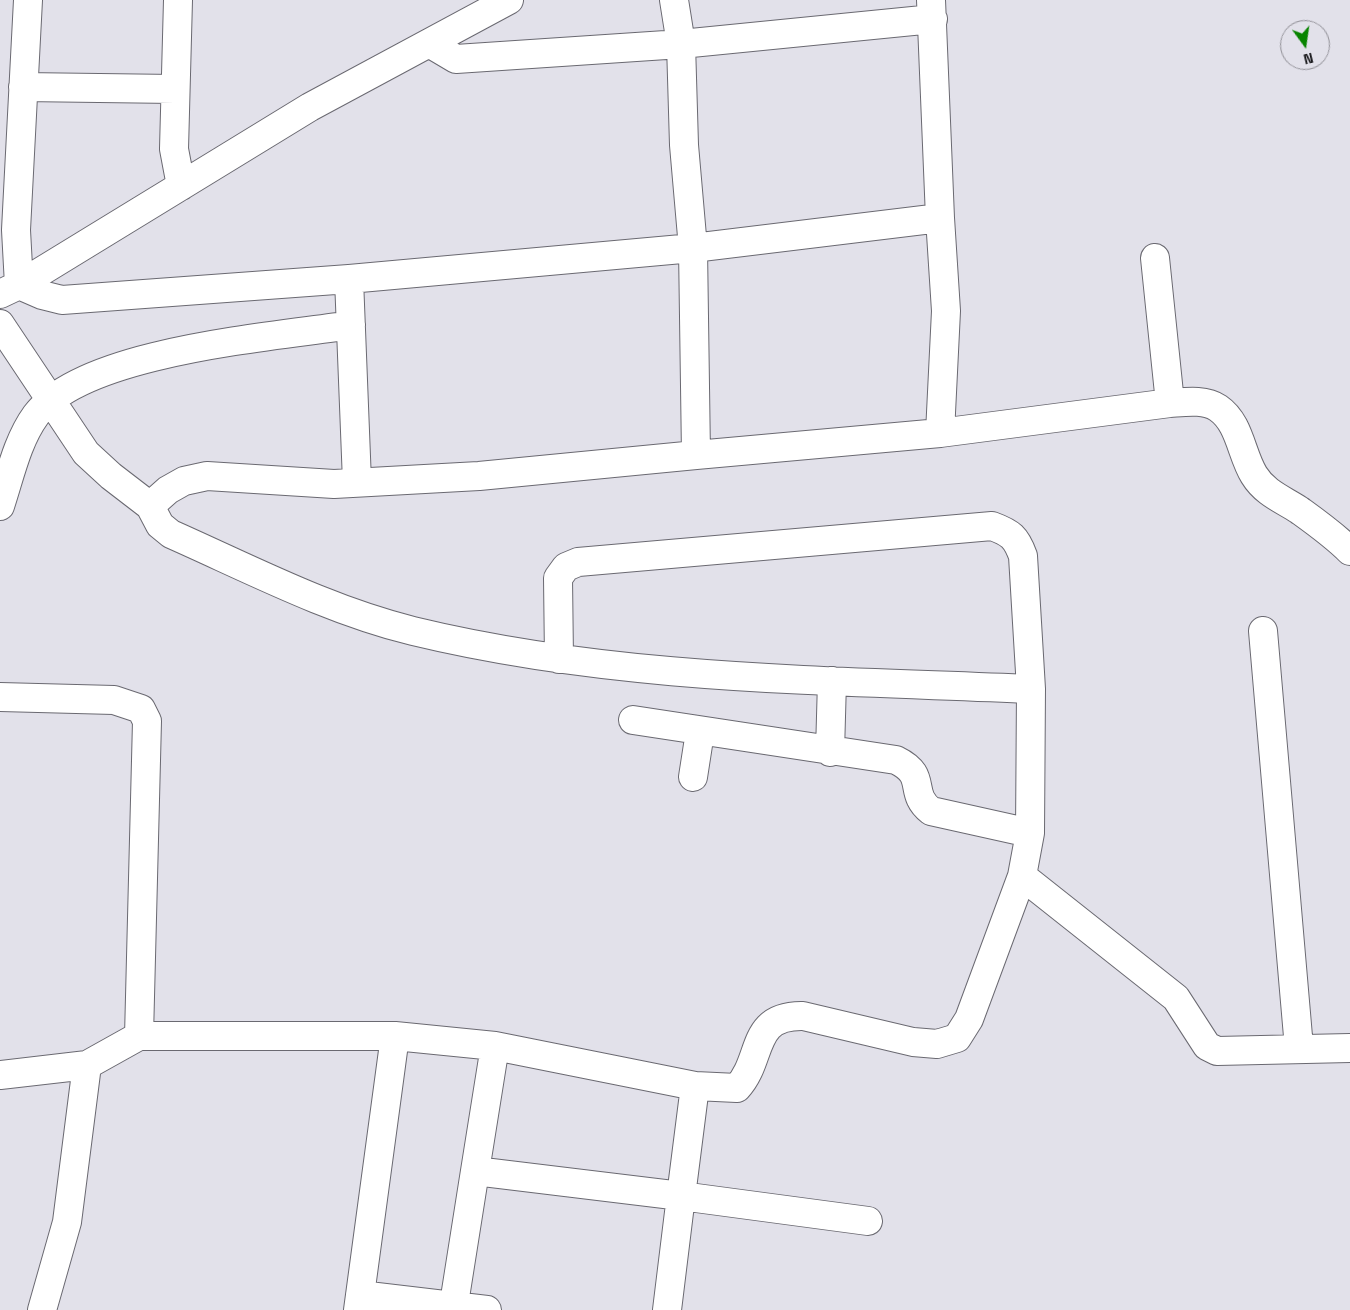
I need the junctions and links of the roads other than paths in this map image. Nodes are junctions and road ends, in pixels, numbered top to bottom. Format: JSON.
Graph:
{"nodes":[{"id":1,"x":28,"y":0,"type":"edge"},
{"id":2,"x":178,"y":0,"type":"edge"},
{"id":3,"x":509,"y":0,"type":"edge"},
{"id":4,"x":674,"y":0,"type":"edge"},
{"id":5,"x":932,"y":10,"type":"edge"},
{"id":6,"x":429,"y":43,"type":"junction"},
{"id":7,"x":680,"y":44,"type":"junction"},
{"id":8,"x":23,"y":87,"type":"junction"},
{"id":9,"x":176,"y":89,"type":"junction"},
{"id":10,"x":181,"y":186,"type":"junction"},
{"id":11,"x":940,"y":218,"type":"junction"},
{"id":12,"x":692,"y":248,"type":"junction"},
{"id":13,"x":1155,"y":258,"type":"dead end"},
{"id":14,"x":349,"y":279,"type":"junction"},
{"id":15,"x":9,"y":289,"type":"edge"},
{"id":16,"x":0,"y":324,"type":"edge"},
{"id":17,"x":351,"y":325,"type":"junction"},
{"id":18,"x":51,"y":399,"type":"junction"},
{"id":19,"x":1170,"y":403,"type":"junction"},
{"id":20,"x":940,"y":433,"type":"junction"},
{"id":21,"x":696,"y":455,"type":"junction"},
{"id":22,"x":358,"y":482,"type":"junction"},
{"id":23,"x":0,"y":506,"type":"edge"},
{"id":24,"x":150,"y":506,"type":"junction"},
{"id":25,"x":1350,"y":551,"type":"edge"},
{"id":26,"x":1263,"y":631,"type":"dead end"},
{"id":27,"x":559,"y":659,"type":"junction"},
{"id":28,"x":832,"y":681,"type":"junction"},
{"id":29,"x":1031,"y":688,"type":"junction"},
{"id":30,"x":0,"y":697,"type":"edge"},
{"id":31,"x":633,"y":720,"type":"dead end"},
{"id":32,"x":700,"y":732,"type":"junction"},
{"id":33,"x":830,"y":752,"type":"junction"},
{"id":34,"x":693,"y":777,"type":"dead end"},
{"id":35,"x":1030,"y":833,"type":"junction"},
{"id":36,"x":1018,"y":887,"type":"junction"},
{"id":37,"x":139,"y":1036,"type":"junction"},
{"id":38,"x":395,"y":1036,"type":"junction"},
{"id":39,"x":495,"y":1046,"type":"junction"},
{"id":40,"x":1299,"y":1048,"type":"junction"},
{"id":41,"x":1350,"y":1048,"type":"edge"},
{"id":42,"x":86,"y":1065,"type":"junction"},
{"id":43,"x":0,"y":1075,"type":"edge"},
{"id":44,"x":695,"y":1086,"type":"junction"},
{"id":45,"x":475,"y":1171,"type":"junction"},
{"id":46,"x":681,"y":1196,"type":"junction"},
{"id":47,"x":868,"y":1221,"type":"dead end"},
{"id":48,"x":359,"y":1302,"type":"edge"},
{"id":49,"x":454,"y":1308,"type":"edge"},
{"id":50,"x":42,"y":1310,"type":"edge"},
{"id":51,"x":488,"y":1310,"type":"edge"},
{"id":52,"x":667,"y":1310,"type":"edge"}],
"edges":[{"from":1,"to":8,"type":"street"},
{"from":2,"to":9,"type":"street"},
{"from":3,"to":6,"type":"street"},
{"from":4,"to":7,"type":"street"},
{"from":5,"to":7,"type":"street"},
{"from":5,"to":11,"type":"street"},
{"from":6,"to":7,"type":"street"},
{"from":6,"to":10,"type":"street"},
{"from":7,"to":12,"type":"street"},
{"from":8,"to":9,"type":"street"},
{"from":8,"to":15,"type":"street"},
{"from":9,"to":10,"type":"street"},
{"from":10,"to":15,"type":"street"},
{"from":11,"to":12,"type":"street"},
{"from":11,"to":20,"type":"street"},
{"from":12,"to":14,"type":"street"},
{"from":12,"to":21,"type":"street"},
{"from":13,"to":19,"type":"street"},
{"from":14,"to":15,"type":"street"},
{"from":14,"to":17,"type":"street"},
{"from":16,"to":18,"type":"street"},
{"from":17,"to":18,"type":"street"},
{"from":17,"to":22,"type":"street"},
{"from":18,"to":23,"type":"street"},
{"from":18,"to":24,"type":"street"},
{"from":19,"to":20,"type":"street"},
{"from":19,"to":25,"type":"street"},
{"from":20,"to":21,"type":"street"},
{"from":21,"to":22,"type":"street"},
{"from":22,"to":24,"type":"street"},
{"from":24,"to":27,"type":"street"},
{"from":26,"to":40,"type":"street"},
{"from":27,"to":28,"type":"street"},
{"from":27,"to":29,"type":"street"},
{"from":28,"to":29,"type":"street"},
{"from":28,"to":33,"type":"street"},
{"from":29,"to":35,"type":"street"},
{"from":30,"to":37,"type":"street"},
{"from":31,"to":32,"type":"street"},
{"from":32,"to":33,"type":"street"},
{"from":32,"to":34,"type":"street"},
{"from":33,"to":35,"type":"street"},
{"from":35,"to":36,"type":"street"},
{"from":36,"to":40,"type":"street"},
{"from":36,"to":44,"type":"street"},
{"from":37,"to":38,"type":"street"},
{"from":37,"to":42,"type":"street"},
{"from":38,"to":39,"type":"street"},
{"from":38,"to":48,"type":"street"},
{"from":39,"to":44,"type":"street"},
{"from":39,"to":45,"type":"street"},
{"from":40,"to":41,"type":"street"},
{"from":42,"to":43,"type":"street"},
{"from":42,"to":50,"type":"street"},
{"from":44,"to":46,"type":"street"},
{"from":45,"to":46,"type":"street"},
{"from":45,"to":49,"type":"street"},
{"from":46,"to":47,"type":"street"},
{"from":46,"to":52,"type":"street"},
{"from":48,"to":49,"type":"street"},
{"from":49,"to":51,"type":"street"}]}
